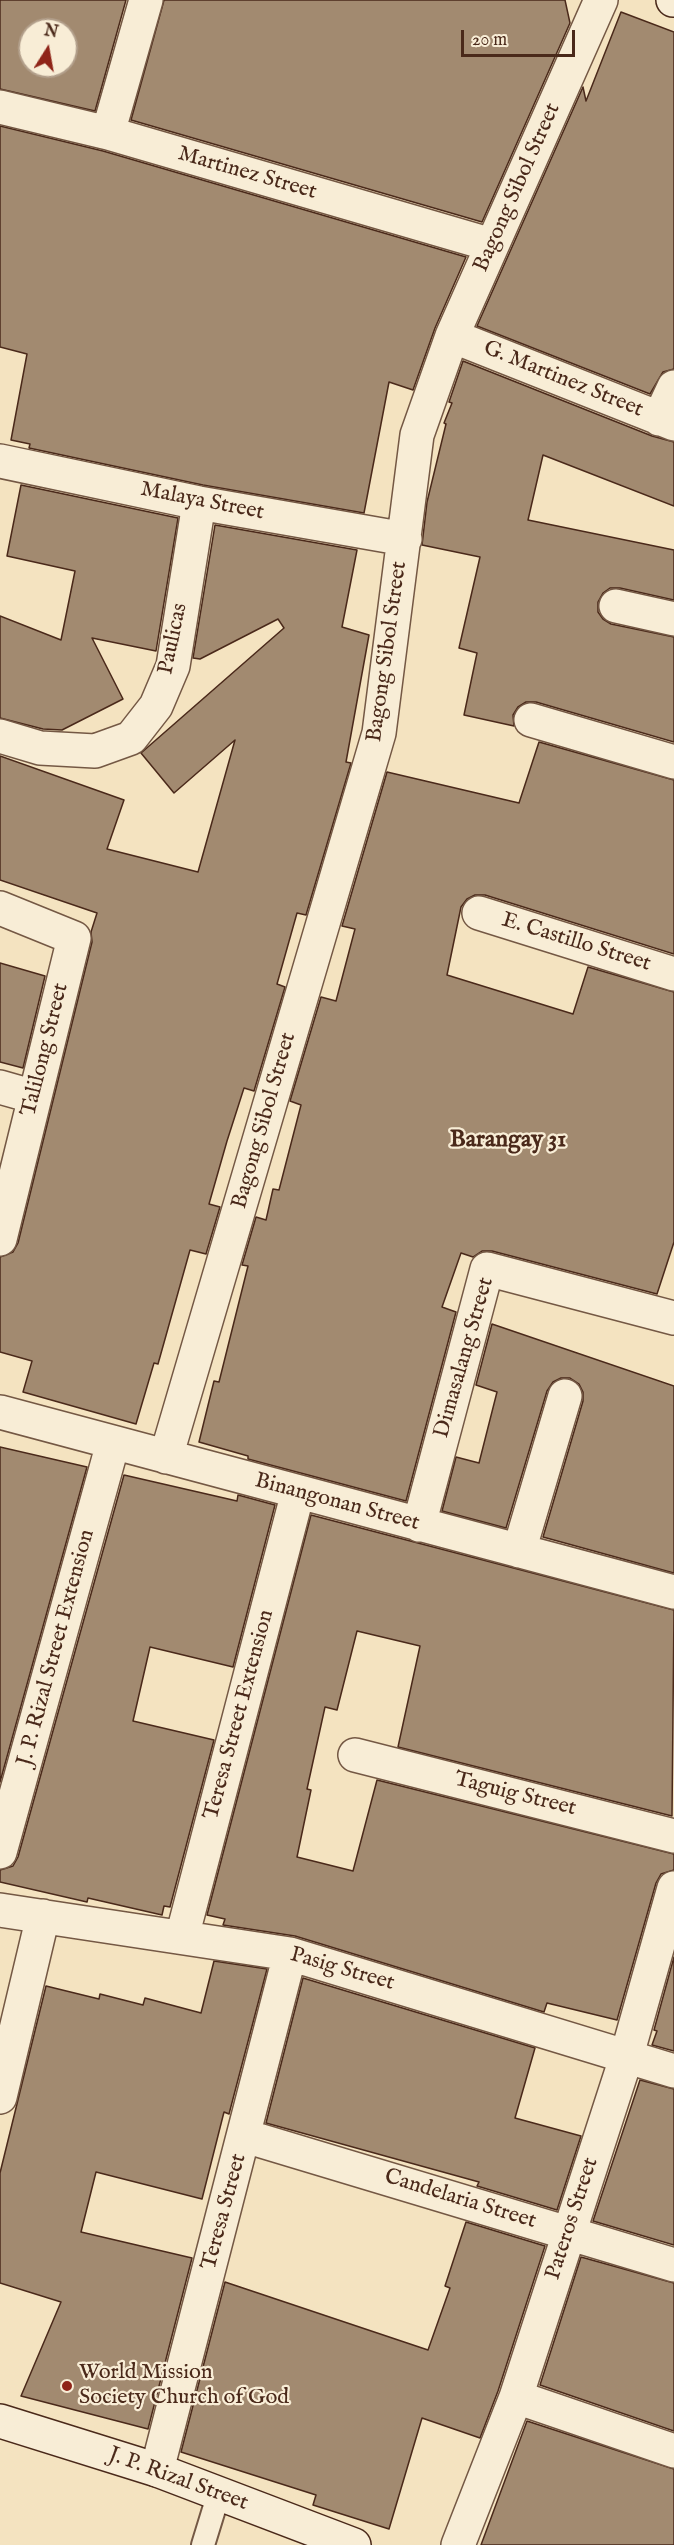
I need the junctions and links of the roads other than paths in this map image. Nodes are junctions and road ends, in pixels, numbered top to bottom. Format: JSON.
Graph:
{"nodes":[{"id":1,"x":146,"y":0,"type":"edge"},
{"id":2,"x":601,"y":0,"type":"edge"},
{"id":3,"x":0,"y":106,"type":"edge"},
{"id":4,"x":108,"y":133,"type":"junction"},
{"id":5,"x":492,"y":245,"type":"junction"},
{"id":6,"x":452,"y":336,"type":"junction"},
{"id":7,"x":674,"y":387,"type":"edge"},
{"id":8,"x":667,"y":422,"type":"edge"},
{"id":9,"x":0,"y":461,"type":"edge"},
{"id":10,"x":199,"y":503,"type":"junction"},
{"id":11,"x":405,"y":539,"type":"junction"},
{"id":12,"x":616,"y":606,"type":"dead end"},
{"id":13,"x":674,"y":619,"type":"edge"},
{"id":14,"x":531,"y":720,"type":"dead end"},
{"id":15,"x":0,"y":736,"type":"edge"},
{"id":16,"x":674,"y":762,"type":"edge"},
{"id":17,"x":0,"y":908,"type":"edge"},
{"id":18,"x":479,"y":913,"type":"dead end"},
{"id":19,"x":674,"y":974,"type":"edge"},
{"id":20,"x":0,"y":1087,"type":"edge"},
{"id":21,"x":35,"y":1097,"type":"junction"},
{"id":22,"x":0,"y":1239,"type":"edge"},
{"id":23,"x":674,"y":1318,"type":"edge"},
{"id":24,"x":565,"y":1396,"type":"dead end"},
{"id":25,"x":0,"y":1412,"type":"edge"},
{"id":26,"x":113,"y":1443,"type":"junction"},
{"id":27,"x":166,"y":1457,"type":"junction"},
{"id":28,"x":298,"y":1492,"type":"junction"},
{"id":29,"x":419,"y":1525,"type":"junction"},
{"id":30,"x":519,"y":1551,"type":"junction"},
{"id":31,"x":674,"y":1592,"type":"edge"},
{"id":32,"x":355,"y":1755,"type":"dead end"},
{"id":33,"x":674,"y":1836,"type":"edge"},
{"id":34,"x":0,"y":1852,"type":"edge"},
{"id":35,"x":674,"y":1888,"type":"edge"},
{"id":36,"x":0,"y":1910,"type":"edge"},
{"id":37,"x":43,"y":1916,"type":"junction"},
{"id":38,"x":182,"y":1937,"type":"junction"},
{"id":39,"x":290,"y":1954,"type":"junction"},
{"id":40,"x":627,"y":2055,"type":"junction"},
{"id":41,"x":674,"y":2071,"type":"edge"},
{"id":42,"x":0,"y":2097,"type":"edge"},
{"id":43,"x":245,"y":2136,"type":"junction"},
{"id":44,"x":568,"y":2232,"type":"junction"},
{"id":45,"x":674,"y":2265,"type":"edge"},
{"id":46,"x":516,"y":2397,"type":"junction"},
{"id":47,"x":0,"y":2421,"type":"edge"},
{"id":48,"x":674,"y":2451,"type":"edge"},
{"id":49,"x":157,"y":2470,"type":"junction"},
{"id":50,"x":219,"y":2493,"type":"junction"},
{"id":51,"x":203,"y":2545,"type":"edge"},
{"id":52,"x":354,"y":2545,"type":"edge"},
{"id":53,"x":458,"y":2545,"type":"edge"}],
"edges":[{"from":1,"to":4,"type":"street"},
{"from":2,"to":5,"type":"street","name":"Bagong Sibol Street"},
{"from":3,"to":4,"type":"street","name":"Martinez Street"},
{"from":4,"to":5,"type":"street","name":"Martinez Street"},
{"from":5,"to":6,"type":"street","name":"Bagong Sibol Street"},
{"from":6,"to":8,"type":"street","name":"G. Martinez Street"},
{"from":6,"to":11,"type":"street","name":"Bagong Sibol Street"},
{"from":7,"to":8,"type":"street"},
{"from":9,"to":10,"type":"street","name":"Malaya Street"},
{"from":10,"to":11,"type":"street","name":"Malaya Street"},
{"from":10,"to":15,"type":"street","name":"Paulicas"},
{"from":11,"to":27,"type":"street","name":"Bagong Sibol Street"},
{"from":12,"to":13,"type":"street"},
{"from":14,"to":16,"type":"street"},
{"from":17,"to":21,"type":"street","name":"Talilong Street"},
{"from":18,"to":19,"type":"street","name":"E. Castillo Street"},
{"from":20,"to":21,"type":"street"},
{"from":21,"to":22,"type":"street","name":"Talilong Street"},
{"from":23,"to":29,"type":"street","name":"Dimasalang Street"},
{"from":24,"to":30,"type":"street"},
{"from":25,"to":26,"type":"street","name":"Binangonan Street"},
{"from":26,"to":27,"type":"street","name":"Binangonan Street"},
{"from":26,"to":34,"type":"street","name":"J. P. Rizal Street Extension"},
{"from":27,"to":28,"type":"street","name":"Binangonan Street"},
{"from":28,"to":29,"type":"street","name":"Binangonan Street"},
{"from":28,"to":38,"type":"street","name":"Teresa Street Extension"},
{"from":29,"to":30,"type":"street","name":"Binangonan Street"},
{"from":30,"to":31,"type":"street","name":"Binangonan Street"},
{"from":32,"to":33,"type":"street","name":"Taguig Street"},
{"from":35,"to":40,"type":"street","name":"Pateros Street"},
{"from":36,"to":37,"type":"street","name":"Pasig Street"},
{"from":37,"to":38,"type":"street","name":"Pasig Street"},
{"from":37,"to":42,"type":"street"},
{"from":38,"to":39,"type":"street","name":"Pasig Street"},
{"from":39,"to":40,"type":"street","name":"Pasig Street"},
{"from":39,"to":43,"type":"street","name":"Teresa Street"},
{"from":40,"to":41,"type":"street","name":"Pasig Street"},
{"from":40,"to":44,"type":"street","name":"Pateros Street"},
{"from":43,"to":44,"type":"street","name":"Candelaria Street"},
{"from":43,"to":49,"type":"street","name":"Teresa Street"},
{"from":44,"to":45,"type":"street","name":"Candelaria Street"},
{"from":44,"to":46,"type":"street","name":"Pateros Street"},
{"from":46,"to":48,"type":"street"},
{"from":46,"to":53,"type":"street","name":"Pateros Street"},
{"from":47,"to":49,"type":"street","name":"J. P. Rizal Street"},
{"from":49,"to":50,"type":"street","name":"J. P. Rizal Street"},
{"from":50,"to":51,"type":"lane"},
{"from":50,"to":52,"type":"street","name":"J. P. Rizal Street"}]}
